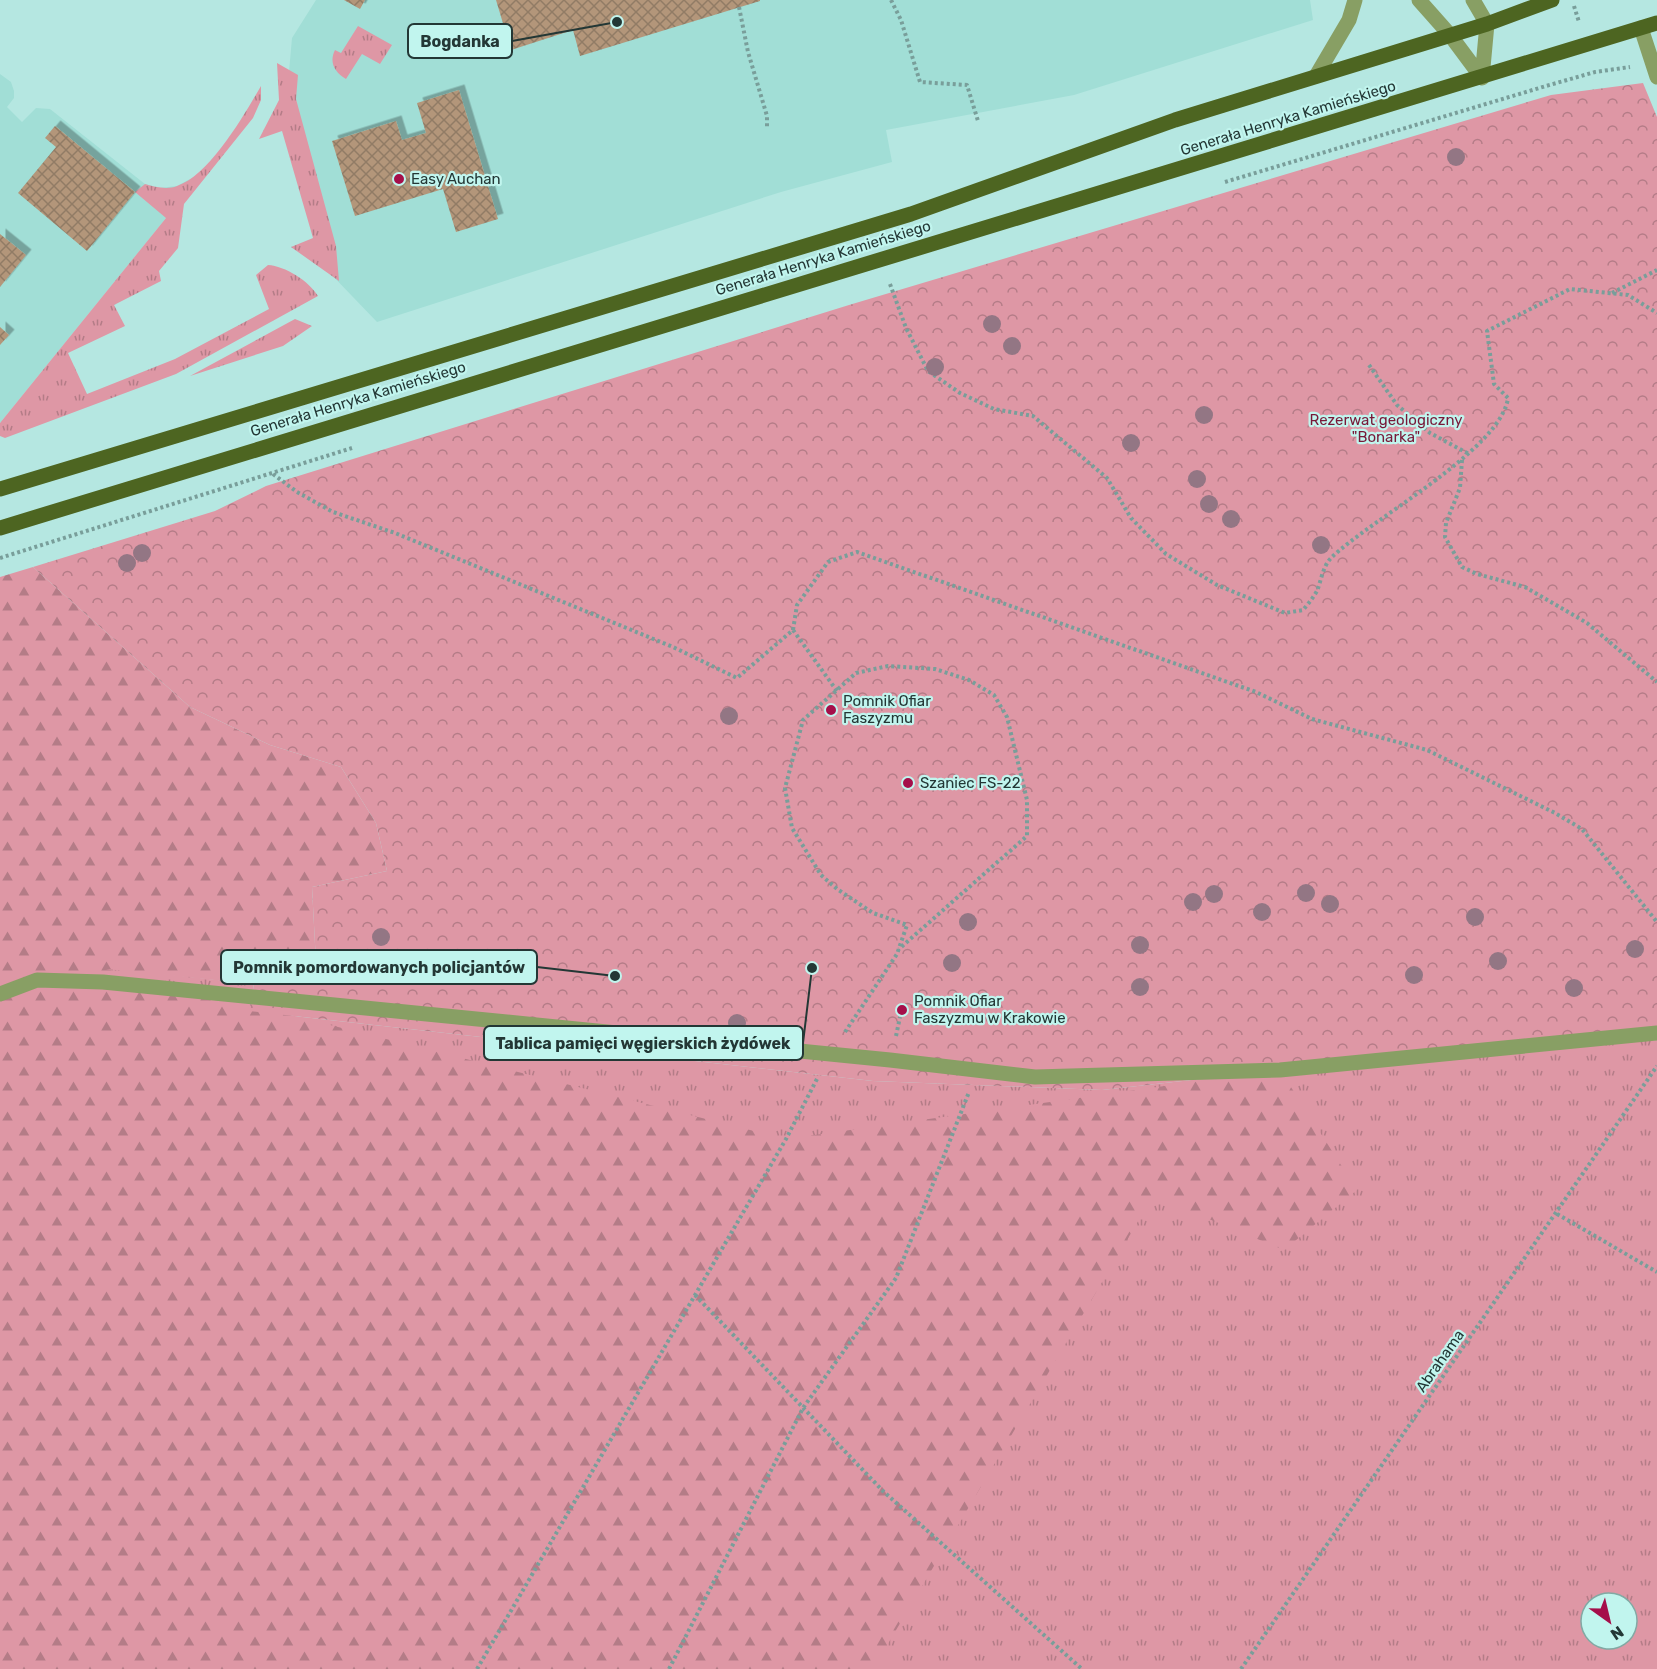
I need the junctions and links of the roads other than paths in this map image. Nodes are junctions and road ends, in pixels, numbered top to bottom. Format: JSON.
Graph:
{"nodes":[{"id":1,"x":1355,"y":0,"type":"edge"},
{"id":2,"x":1419,"y":0,"type":"edge"},
{"id":3,"x":1473,"y":0,"type":"edge"},
{"id":4,"x":1552,"y":0,"type":"edge"},
{"id":5,"x":1657,"y":23,"type":"edge"},
{"id":6,"x":1487,"y":24,"type":"junction"},
{"id":7,"x":1641,"y":28,"type":"junction"},
{"id":8,"x":1450,"y":35,"type":"junction"},
{"id":9,"x":1316,"y":76,"type":"junction"},
{"id":10,"x":1657,"y":77,"type":"edge"},
{"id":11,"x":1482,"y":78,"type":"junction"},
{"id":12,"x":0,"y":489,"type":"edge"},
{"id":13,"x":0,"y":528,"type":"edge"},
{"id":14,"x":0,"y":994,"type":"edge"},
{"id":15,"x":1657,"y":1033,"type":"edge"}],
"edges":[{"from":1,"to":9,"type":"street"},
{"from":2,"to":8,"type":"street"},
{"from":3,"to":6,"type":"street"},
{"from":4,"to":6,"type":"main road","name":"Generała Henryka Kamieńskiego"},
{"from":5,"to":7,"type":"main road","name":"Generała Henryka Kamieńskiego"},
{"from":6,"to":8,"type":"main road","name":"Generała Henryka Kamieńskiego"},
{"from":6,"to":11,"type":"street"},
{"from":7,"to":10,"type":"street"},
{"from":7,"to":11,"type":"main road","name":"Generała Henryka Kamieńskiego"},
{"from":8,"to":9,"type":"main road","name":"Generała Henryka Kamieńskiego"},
{"from":8,"to":11,"type":"street"},
{"from":9,"to":12,"type":"main road","name":"Generała Henryka Kamieńskiego"},
{"from":11,"to":13,"type":"main road","name":"Generała Henryka Kamieńskiego"},
{"from":14,"to":15,"type":"street"}]}
